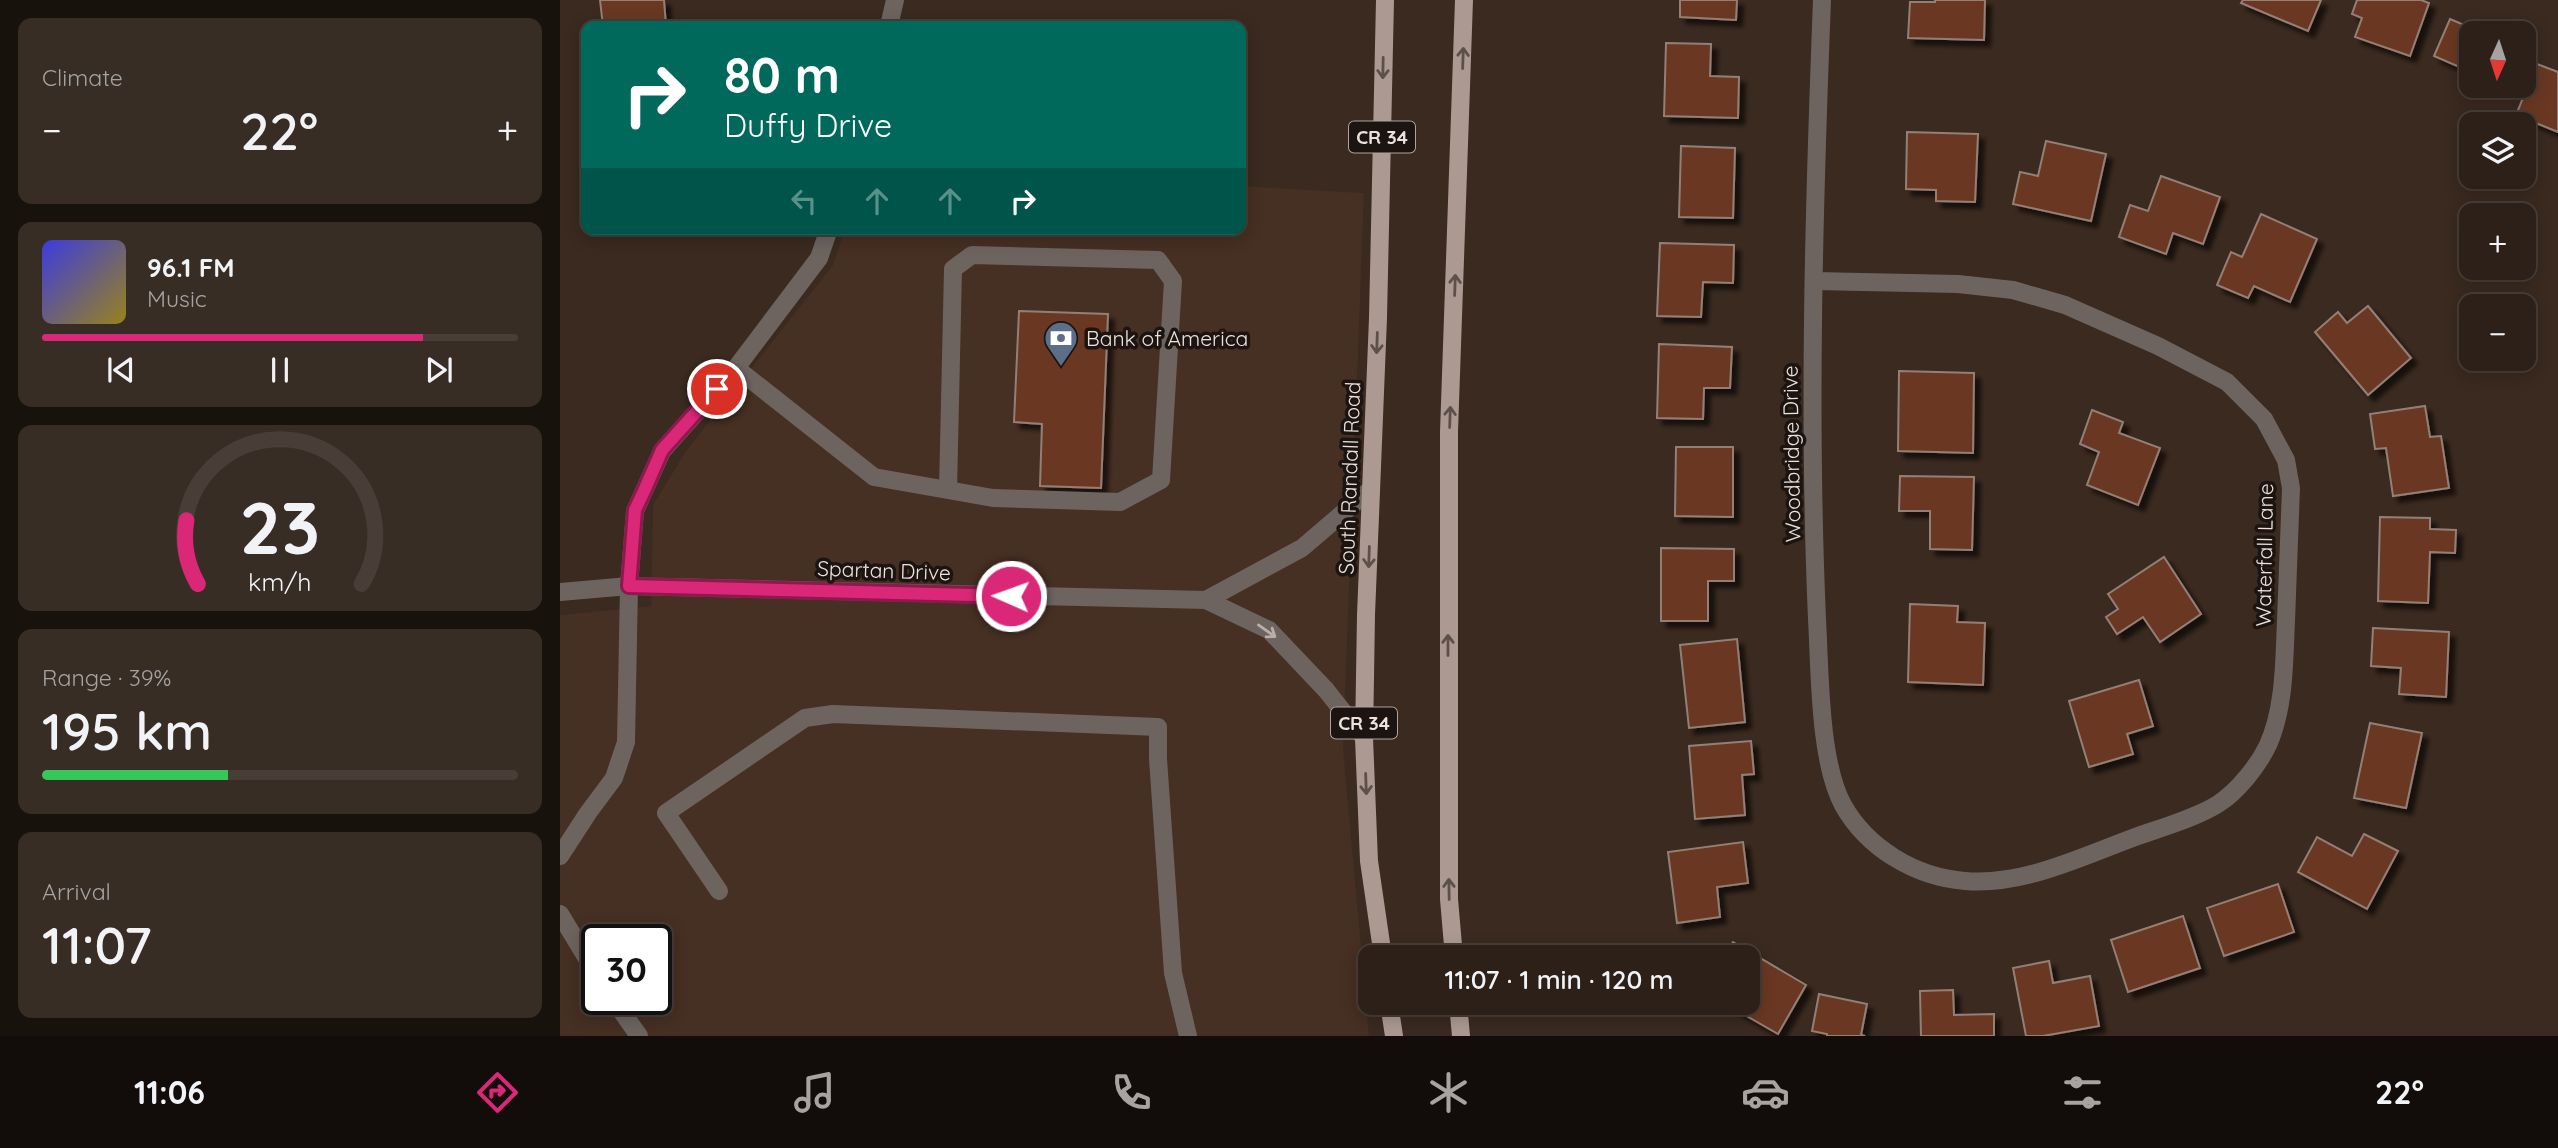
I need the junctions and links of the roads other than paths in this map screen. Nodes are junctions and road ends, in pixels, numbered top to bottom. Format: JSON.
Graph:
{"nodes":[{"id":1,"x":895,"y":0,"type":"edge"},
{"id":2,"x":1385,"y":0,"type":"edge"},
{"id":3,"x":1464,"y":0,"type":"edge"},
{"id":4,"x":1822,"y":0,"type":"edge"},
{"id":5,"x":890,"y":21,"type":"edge"},
{"id":6,"x":827,"y":235,"type":"edge"},
{"id":7,"x":1815,"y":281,"type":"junction"},
{"id":8,"x":736,"y":368,"type":"junction"},
{"id":9,"x":1371,"y":489,"type":"junction"},
{"id":10,"x":948,"y":490,"type":"junction"},
{"id":11,"x":629,"y":586,"type":"junction"},
{"id":12,"x":560,"y":592,"type":"edge"},
{"id":13,"x":1206,"y":600,"type":"junction"},
{"id":14,"x":1364,"y":738,"type":"junction"},
{"id":15,"x":560,"y":856,"type":"edge"},
{"id":16,"x":1917,"y":869,"type":"joint"},
{"id":17,"x":719,"y":891,"type":"dead end"},
{"id":18,"x":560,"y":914,"type":"edge"},
{"id":19,"x":1381,"y":945,"type":"edge"},
{"id":20,"x":1453,"y":945,"type":"edge"},
{"id":21,"x":581,"y":949,"type":"edge"},
{"id":22,"x":624,"y":1015,"type":"edge"},
{"id":23,"x":1391,"y":1015,"type":"edge"},
{"id":24,"x":1459,"y":1015,"type":"edge"},
{"id":25,"x":639,"y":1036,"type":"edge"},
{"id":26,"x":1188,"y":1036,"type":"edge"},
{"id":27,"x":1394,"y":1036,"type":"edge"},
{"id":28,"x":1461,"y":1036,"type":"edge"}],
"edges":[{"from":1,"to":5,"type":"street"},
{"from":2,"to":9,"type":"main road","name":"South Randall Road","number":"CR 34","one_way":true},
{"from":20,"to":3,"type":"main road","one_way":true},
{"from":4,"to":7,"type":"street","name":"Woodbridge Drive"},
{"from":6,"to":8,"type":"street"},
{"from":7,"to":16,"type":"street","name":"Woodbridge Drive"},
{"from":7,"to":16,"type":"street","name":"Waterfall Lane"},
{"from":8,"to":10,"type":"street"},
{"from":8,"to":11,"type":"street"},
{"from":9,"to":13,"type":"street","name":"Spartan Drive"},
{"from":9,"to":14,"type":"main road","name":"South Randall Road","number":"CR 34","one_way":true},
{"from":10,"to":10,"type":"street"},
{"from":11,"to":12,"type":"street","name":"Spartan Drive"},
{"from":11,"to":13,"type":"street","name":"Spartan Drive"},
{"from":11,"to":15,"type":"street"},
{"from":13,"to":14,"type":"street","name":"Spartan Drive","one_way":true},
{"from":14,"to":19,"type":"main road","name":"South Randall Road","number":"CR 34","one_way":true},
{"from":17,"to":26,"type":"street"},
{"from":18,"to":21,"type":"street"},
{"from":22,"to":25,"type":"street"},
{"from":23,"to":27,"type":"main road"},
{"from":24,"to":28,"type":"main road"}]}
